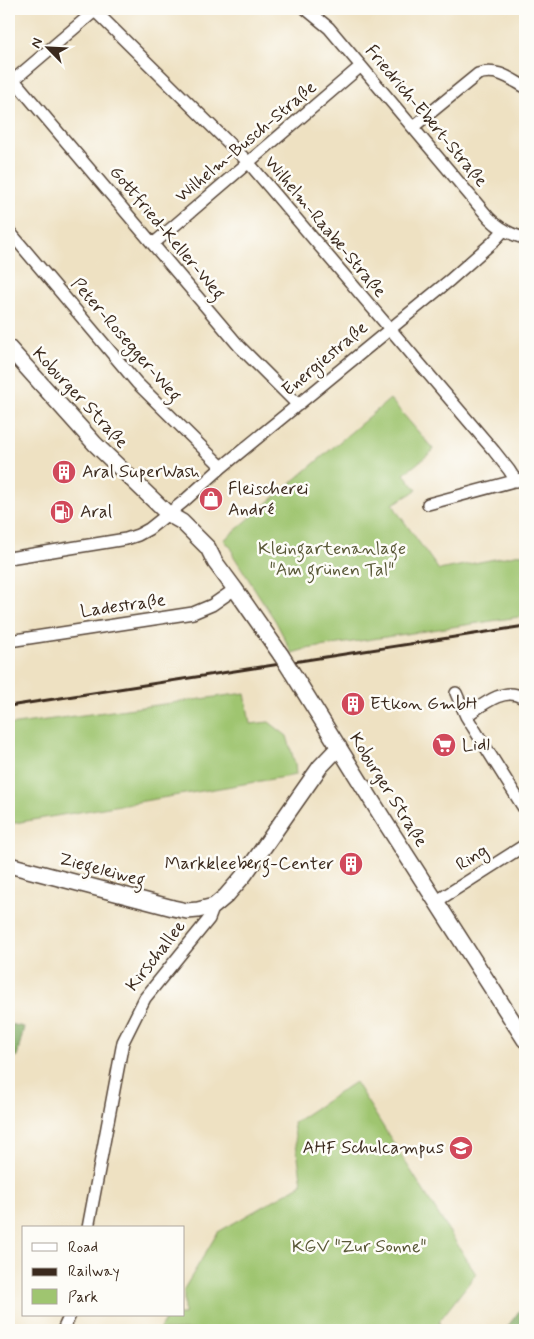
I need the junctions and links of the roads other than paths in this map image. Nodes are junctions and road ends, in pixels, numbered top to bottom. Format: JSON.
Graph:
{"nodes":[{"id":1,"x":95,"y":9,"type":"edge"},
{"id":2,"x":306,"y":9,"type":"edge"},
{"id":3,"x":361,"y":66,"type":"junction"},
{"id":4,"x":11,"y":82,"type":"edge"},
{"id":5,"x":525,"y":87,"type":"edge"},
{"id":6,"x":413,"y":127,"type":"junction"},
{"id":7,"x":248,"y":162,"type":"junction"},
{"id":8,"x":504,"y":230,"type":"junction"},
{"id":9,"x":9,"y":231,"type":"edge"},
{"id":10,"x":525,"y":238,"type":"edge"},
{"id":11,"x":153,"y":244,"type":"junction"},
{"id":12,"x":390,"y":328,"type":"junction"},
{"id":13,"x":10,"y":352,"type":"edge"},
{"id":14,"x":298,"y":405,"type":"junction"},
{"id":15,"x":222,"y":467,"type":"junction"},
{"id":16,"x":520,"y":480,"type":"edge"},
{"id":17,"x":428,"y":504,"type":"dead end"},
{"id":18,"x":168,"y":514,"type":"junction"},
{"id":19,"x":9,"y":558,"type":"edge"},
{"id":20,"x":235,"y":589,"type":"junction"},
{"id":21,"x":9,"y":641,"type":"edge"},
{"id":22,"x":456,"y":693,"type":"dead end"},
{"id":23,"x":521,"y":697,"type":"dead end"},
{"id":24,"x":466,"y":716,"type":"junction"},
{"id":25,"x":339,"y":747,"type":"junction"},
{"id":26,"x":525,"y":810,"type":"edge"},
{"id":27,"x":525,"y":845,"type":"edge"},
{"id":28,"x":9,"y":865,"type":"edge"},
{"id":29,"x":437,"y":902,"type":"junction"},
{"id":30,"x":214,"y":906,"type":"junction"},
{"id":31,"x":525,"y":1040,"type":"edge"},
{"id":32,"x":88,"y":1226,"type":"edge"},
{"id":33,"x":70,"y":1316,"type":"edge"},
{"id":34,"x":63,"y":1330,"type":"edge"}],
"edges":[{"from":1,"to":4,"type":"street"},
{"from":1,"to":7,"type":"street","name":"Wilhelm-Raabe-Straße"},
{"from":2,"to":3,"type":"street","name":"Friedrich-Ebert-Straße"},
{"from":3,"to":6,"type":"street","name":"Friedrich-Ebert-Straße"},
{"from":3,"to":7,"type":"street","name":"Wilhelm-Busch-Straße"},
{"from":4,"to":11,"type":"street","name":"Gottfried-Keller-Weg"},
{"from":5,"to":6,"type":"street"},
{"from":6,"to":8,"type":"street","name":"Friedrich-Ebert-Straße"},
{"from":7,"to":11,"type":"street","name":"Wilhelm-Busch-Straße"},
{"from":7,"to":12,"type":"street","name":"Wilhelm-Raabe-Straße"},
{"from":8,"to":10,"type":"street","name":"Friedrich-Ebert-Straße"},
{"from":8,"to":12,"type":"street","name":"Energiestraße"},
{"from":9,"to":15,"type":"street","name":"Peter-Rosegger-Weg"},
{"from":11,"to":14,"type":"street","name":"Gottfried-Keller-Weg"},
{"from":12,"to":14,"type":"street","name":"Energiestraße"},
{"from":12,"to":16,"type":"street","name":"Wilhelm-Raabe-Straße"},
{"from":13,"to":18,"type":"main road","name":"Koburger Straße"},
{"from":14,"to":15,"type":"street","name":"Energiestraße"},
{"from":15,"to":18,"type":"street","name":"Energiestraße"},
{"from":16,"to":17,"type":"street"},
{"from":18,"to":19,"type":"street","name":"Energiestraße"},
{"from":18,"to":20,"type":"main road","name":"Koburger Straße"},
{"from":20,"to":21,"type":"street","name":"Ladestraße"},
{"from":20,"to":25,"type":"main road","name":"Koburger Straße","bridge":true},
{"from":22,"to":24,"type":"street"},
{"from":23,"to":24,"type":"street"},
{"from":24,"to":26,"type":"street"},
{"from":25,"to":29,"type":"main road","name":"Koburger Straße"},
{"from":25,"to":30,"type":"main road","name":"Kirschallee"},
{"from":27,"to":29,"type":"street","name":"Ring"},
{"from":28,"to":30,"type":"main road","name":"Ziegeleiweg"},
{"from":29,"to":31,"type":"main road","name":"Koburger Straße"},
{"from":30,"to":32,"type":"street","name":"Kirschallee"},
{"from":33,"to":34,"type":"street"}]}
